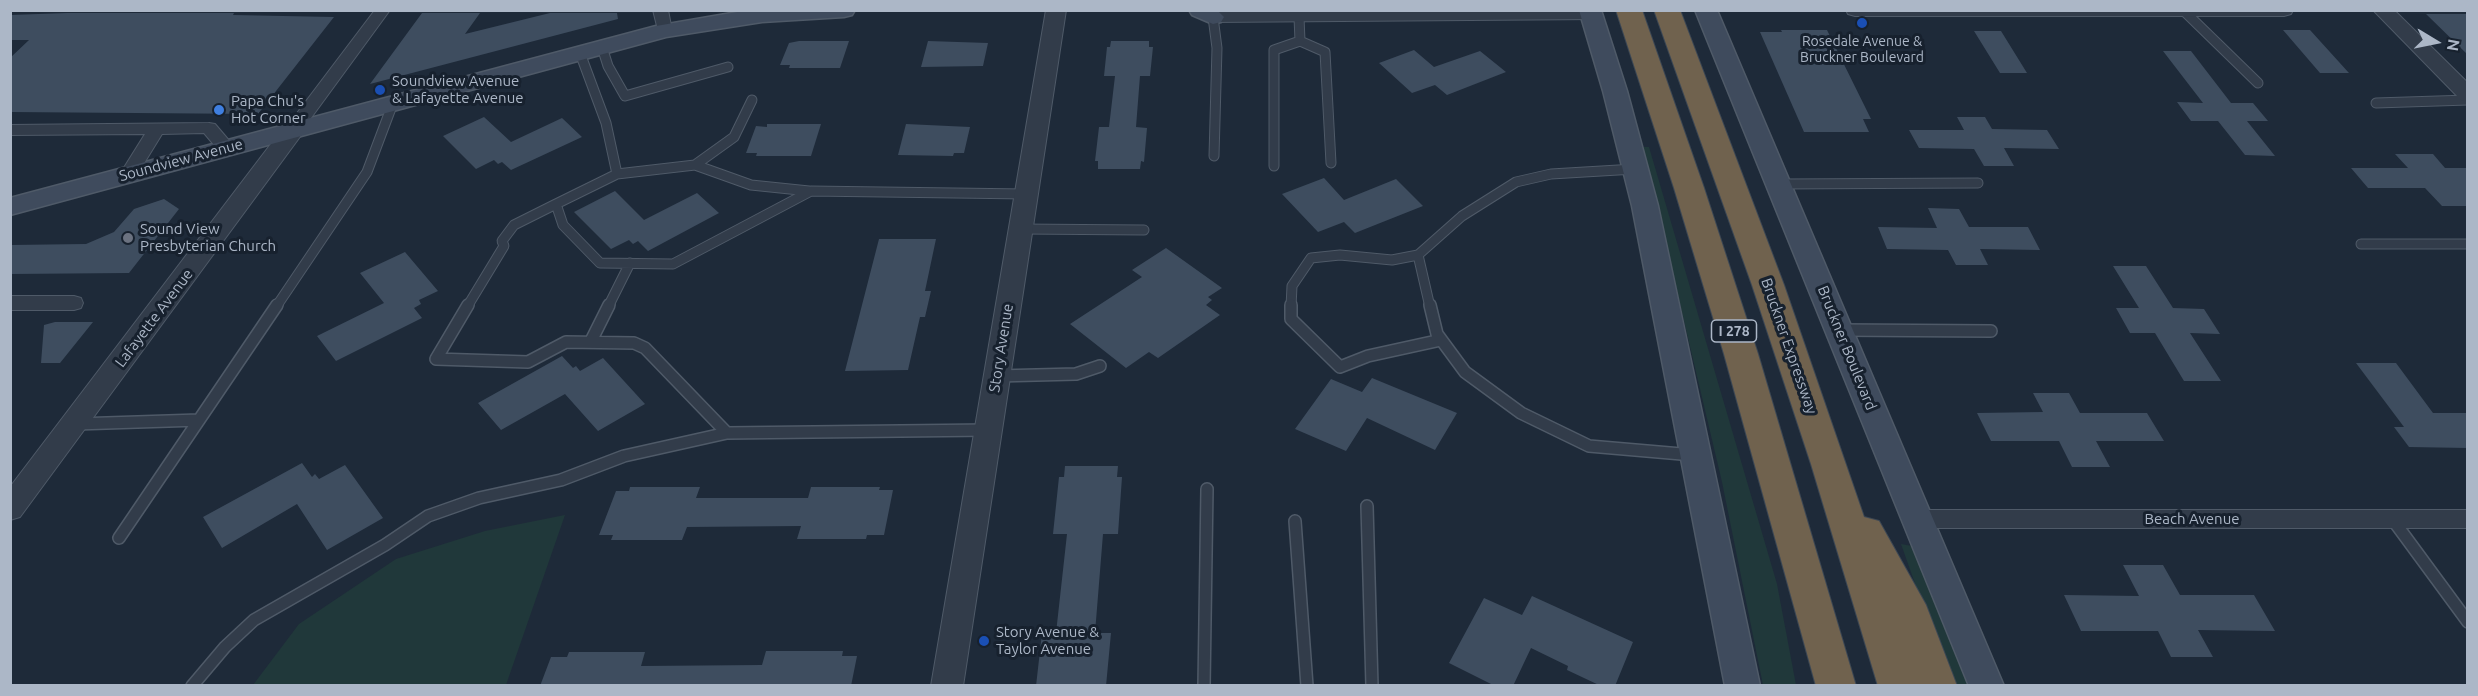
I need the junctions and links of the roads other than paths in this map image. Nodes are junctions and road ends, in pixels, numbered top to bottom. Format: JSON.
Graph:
{"nodes":[{"id":1,"x":383,"y":10,"type":"edge"},
{"id":2,"x":726,"y":10,"type":"edge"},
{"id":3,"x":844,"y":10,"type":"edge"},
{"id":4,"x":1056,"y":10,"type":"edge"},
{"id":5,"x":1629,"y":10,"type":"edge"},
{"id":6,"x":1667,"y":10,"type":"edge"},
{"id":7,"x":1706,"y":10,"type":"edge"},
{"id":8,"x":1855,"y":10,"type":"edge"},
{"id":9,"x":2284,"y":10,"type":"edge"},
{"id":10,"x":2382,"y":10,"type":"edge"},
{"id":11,"x":2184,"y":12,"type":"edge"},
{"id":12,"x":1591,"y":13,"type":"edge"},
{"id":13,"x":1207,"y":14,"type":"edge"},
{"id":14,"x":1299,"y":17,"type":"junction"},
{"id":15,"x":662,"y":21,"type":"edge"},
{"id":16,"x":1300,"y":41,"type":"junction"},
{"id":17,"x":602,"y":46,"type":"junction"},
{"id":18,"x":579,"y":53,"type":"junction"},
{"id":19,"x":728,"y":67,"type":"dead end"},
{"id":20,"x":2258,"y":83,"type":"dead end"},
{"id":21,"x":2468,"y":95,"type":"edge"},
{"id":22,"x":752,"y":100,"type":"dead end"},
{"id":23,"x":2468,"y":100,"type":"edge"},
{"id":24,"x":393,"y":103,"type":"junction"},
{"id":25,"x":2376,"y":103,"type":"dead end"},
{"id":26,"x":294,"y":129,"type":"junction"},
{"id":27,"x":10,"y":130,"type":"edge"},
{"id":28,"x":156,"y":130,"type":"junction"},
{"id":29,"x":226,"y":148,"type":"junction"},
{"id":30,"x":1214,"y":156,"type":"dead end"},
{"id":31,"x":1331,"y":163,"type":"dead end"},
{"id":32,"x":695,"y":165,"type":"junction"},
{"id":33,"x":1274,"y":166,"type":"dead end"},
{"id":34,"x":1636,"y":169,"type":"junction"},
{"id":35,"x":129,"y":174,"type":"junction"},
{"id":36,"x":617,"y":174,"type":"junction"},
{"id":37,"x":1978,"y":183,"type":"dead end"},
{"id":38,"x":1779,"y":184,"type":"junction"},
{"id":39,"x":812,"y":191,"type":"junction"},
{"id":40,"x":1026,"y":194,"type":"junction"},
{"id":41,"x":556,"y":204,"type":"junction"},
{"id":42,"x":10,"y":207,"type":"edge"},
{"id":43,"x":1020,"y":229,"type":"junction"},
{"id":44,"x":1144,"y":230,"type":"dead end"},
{"id":45,"x":2361,"y":244,"type":"dead end"},
{"id":46,"x":2468,"y":244,"type":"edge"},
{"id":47,"x":1418,"y":255,"type":"junction"},
{"id":48,"x":630,"y":263,"type":"junction"},
{"id":49,"x":10,"y":303,"type":"edge"},
{"id":50,"x":74,"y":303,"type":"dead end"},
{"id":51,"x":1839,"y":330,"type":"junction"},
{"id":52,"x":1991,"y":331,"type":"dead end"},
{"id":53,"x":1441,"y":340,"type":"junction"},
{"id":54,"x":591,"y":341,"type":"junction"},
{"id":55,"x":1100,"y":366,"type":"dead end"},
{"id":56,"x":997,"y":376,"type":"junction"},
{"id":57,"x":199,"y":420,"type":"junction"},
{"id":58,"x":74,"y":424,"type":"junction"},
{"id":59,"x":988,"y":430,"type":"junction"},
{"id":60,"x":727,"y":433,"type":"junction"},
{"id":61,"x":1696,"y":455,"type":"junction"},
{"id":62,"x":1829,"y":464,"type":"junction"},
{"id":63,"x":1207,"y":489,"type":"dead end"},
{"id":64,"x":1367,"y":506,"type":"dead end"},
{"id":65,"x":10,"y":509,"type":"edge"},
{"id":66,"x":1917,"y":519,"type":"junction"},
{"id":67,"x":2468,"y":519,"type":"edge"},
{"id":68,"x":2393,"y":520,"type":"junction"},
{"id":69,"x":1295,"y":521,"type":"dead end"},
{"id":70,"x":119,"y":538,"type":"dead end"},
{"id":71,"x":1816,"y":614,"type":"junction"},
{"id":72,"x":2468,"y":622,"type":"edge"},
{"id":73,"x":192,"y":686,"type":"edge"},
{"id":74,"x":947,"y":686,"type":"edge"},
{"id":75,"x":1204,"y":686,"type":"edge"},
{"id":76,"x":1306,"y":686,"type":"edge"},
{"id":77,"x":1372,"y":686,"type":"edge"},
{"id":78,"x":1743,"y":686,"type":"edge"},
{"id":79,"x":1823,"y":686,"type":"edge"},
{"id":80,"x":1836,"y":686,"type":"edge"},
{"id":81,"x":1898,"y":686,"type":"edge"},
{"id":82,"x":1937,"y":686,"type":"edge"},
{"id":83,"x":1987,"y":686,"type":"edge"}],
"edges":[{"from":1,"to":26,"type":"street","name":"Lafayette Avenue"},
{"from":2,"to":15,"type":"main road","name":"Soundview Avenue"},
{"from":3,"to":15,"type":"main road","name":"Soundview Avenue"},
{"from":4,"to":40,"type":"street","name":"Story Avenue"},
{"from":5,"to":71,"type":"highway","number":"I 278"},
{"from":6,"to":62,"type":"highway","name":"Bruckner Expressway","number":"I 278"},
{"from":7,"to":38,"type":"main road","name":"Bruckner Boulevard"},
{"from":8,"to":11,"type":"street"},
{"from":9,"to":11,"type":"street"},
{"from":10,"to":21,"type":"street"},
{"from":11,"to":20,"type":"lane"},
{"from":12,"to":14,"type":"street"},
{"from":12,"to":34,"type":"main road"},
{"from":13,"to":14,"type":"street"},
{"from":13,"to":30,"type":"lane"},
{"from":14,"to":16,"type":"lane"},
{"from":15,"to":17,"type":"main road","name":"Soundview Avenue"},
{"from":16,"to":31,"type":"lane"},
{"from":16,"to":33,"type":"lane"},
{"from":17,"to":18,"type":"main road","name":"Soundview Avenue"},
{"from":17,"to":19,"type":"lane"},
{"from":18,"to":24,"type":"main road","name":"Soundview Avenue"},
{"from":18,"to":36,"type":"lane"},
{"from":22,"to":32,"type":"lane"},
{"from":23,"to":25,"type":"lane"},
{"from":24,"to":26,"type":"main road","name":"Soundview Avenue"},
{"from":24,"to":57,"type":"lane"},
{"from":26,"to":29,"type":"main road","name":"Soundview Avenue"},
{"from":26,"to":58,"type":"street","name":"Lafayette Avenue"},
{"from":27,"to":28,"type":"street"},
{"from":28,"to":29,"type":"street"},
{"from":28,"to":35,"type":"street"},
{"from":29,"to":35,"type":"main road","name":"Soundview Avenue"},
{"from":32,"to":36,"type":"lane"},
{"from":32,"to":39,"type":"lane"},
{"from":34,"to":47,"type":"lane"},
{"from":34,"to":61,"type":"main road"},
{"from":35,"to":42,"type":"main road","name":"Soundview Avenue"},
{"from":36,"to":41,"type":"lane"},
{"from":37,"to":38,"type":"lane"},
{"from":38,"to":51,"type":"main road","name":"Bruckner Boulevard"},
{"from":39,"to":40,"type":"lane"},
{"from":39,"to":48,"type":"lane"},
{"from":40,"to":43,"type":"street","name":"Story Avenue"},
{"from":41,"to":48,"type":"lane"},
{"from":41,"to":54,"type":"lane"},
{"from":43,"to":44,"type":"lane"},
{"from":43,"to":56,"type":"street","name":"Story Avenue"},
{"from":45,"to":46,"type":"lane"},
{"from":47,"to":53,"type":"lane"},
{"from":47,"to":53,"type":"lane"},
{"from":48,"to":54,"type":"lane"},
{"from":49,"to":50,"type":"street"},
{"from":51,"to":52,"type":"lane"},
{"from":51,"to":66,"type":"main road","name":"Bruckner Boulevard"},
{"from":53,"to":61,"type":"lane"},
{"from":54,"to":60,"type":"lane"},
{"from":55,"to":56,"type":"lane"},
{"from":56,"to":59,"type":"street","name":"Story Avenue"},
{"from":57,"to":58,"type":"lane"},
{"from":57,"to":70,"type":"lane"},
{"from":58,"to":65,"type":"street","name":"Lafayette Avenue"},
{"from":59,"to":60,"type":"lane"},
{"from":59,"to":74,"type":"street","name":"Story Avenue"},
{"from":60,"to":73,"type":"lane"},
{"from":61,"to":78,"type":"main road"},
{"from":62,"to":81,"type":"highway","name":"Bruckner Expressway","number":"I 278"},
{"from":62,"to":82,"type":"highway"},
{"from":63,"to":75,"type":"lane"},
{"from":64,"to":77,"type":"lane"},
{"from":66,"to":68,"type":"street","name":"Beach Avenue"},
{"from":66,"to":83,"type":"main road","name":"Bruckner Boulevard"},
{"from":67,"to":68,"type":"street","name":"Beach Avenue"},
{"from":68,"to":72,"type":"lane"},
{"from":69,"to":76,"type":"lane"},
{"from":71,"to":79,"type":"highway"},
{"from":71,"to":80,"type":"highway","number":"I 278"}]}
